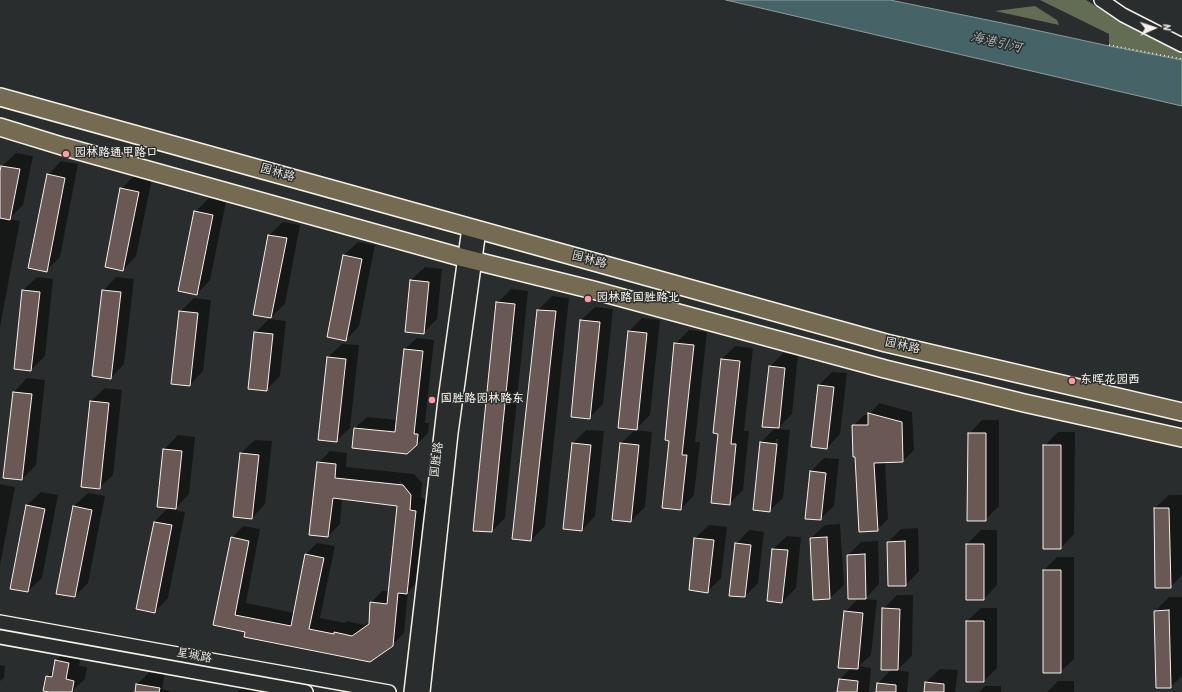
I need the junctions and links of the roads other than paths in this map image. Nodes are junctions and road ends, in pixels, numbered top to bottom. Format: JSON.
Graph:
{"nodes":[{"id":1,"x":1101,"y":0,"type":"edge"},
{"id":2,"x":1182,"y":37,"type":"edge"},
{"id":3,"x":1182,"y":45,"type":"edge"},
{"id":4,"x":0,"y":97,"type":"edge"},
{"id":5,"x":0,"y":127,"type":"edge"},
{"id":6,"x":474,"y":229,"type":"junction"},
{"id":7,"x":469,"y":259,"type":"junction"},
{"id":8,"x":1182,"y":412,"type":"edge"},
{"id":9,"x":1182,"y":438,"type":"edge"},
{"id":10,"x":0,"y":622,"type":"edge"},
{"id":11,"x":0,"y":637,"type":"edge"},
{"id":12,"x":306,"y":692,"type":"edge"},
{"id":13,"x":389,"y":692,"type":"edge"},
{"id":14,"x":411,"y":692,"type":"edge"},
{"id":15,"x":423,"y":692,"type":"edge"}],
"edges":[{"from":1,"to":3,"type":"street"},
{"from":2,"to":3,"type":"street"},
{"from":4,"to":6,"type":"main road","name":"园林路"},
{"from":5,"to":7,"type":"main road","name":"园林路"},
{"from":6,"to":7,"type":"street","name":"国胜路"},
{"from":6,"to":8,"type":"main road","name":"园林路"},
{"from":7,"to":9,"type":"main road","name":"园林路"},
{"from":7,"to":14,"type":"street","name":"国胜路"},
{"from":7,"to":15,"type":"street","name":"国胜路"},
{"from":10,"to":13,"type":"street","name":"星城路"},
{"from":11,"to":12,"type":"street","name":"星城路"}]}
